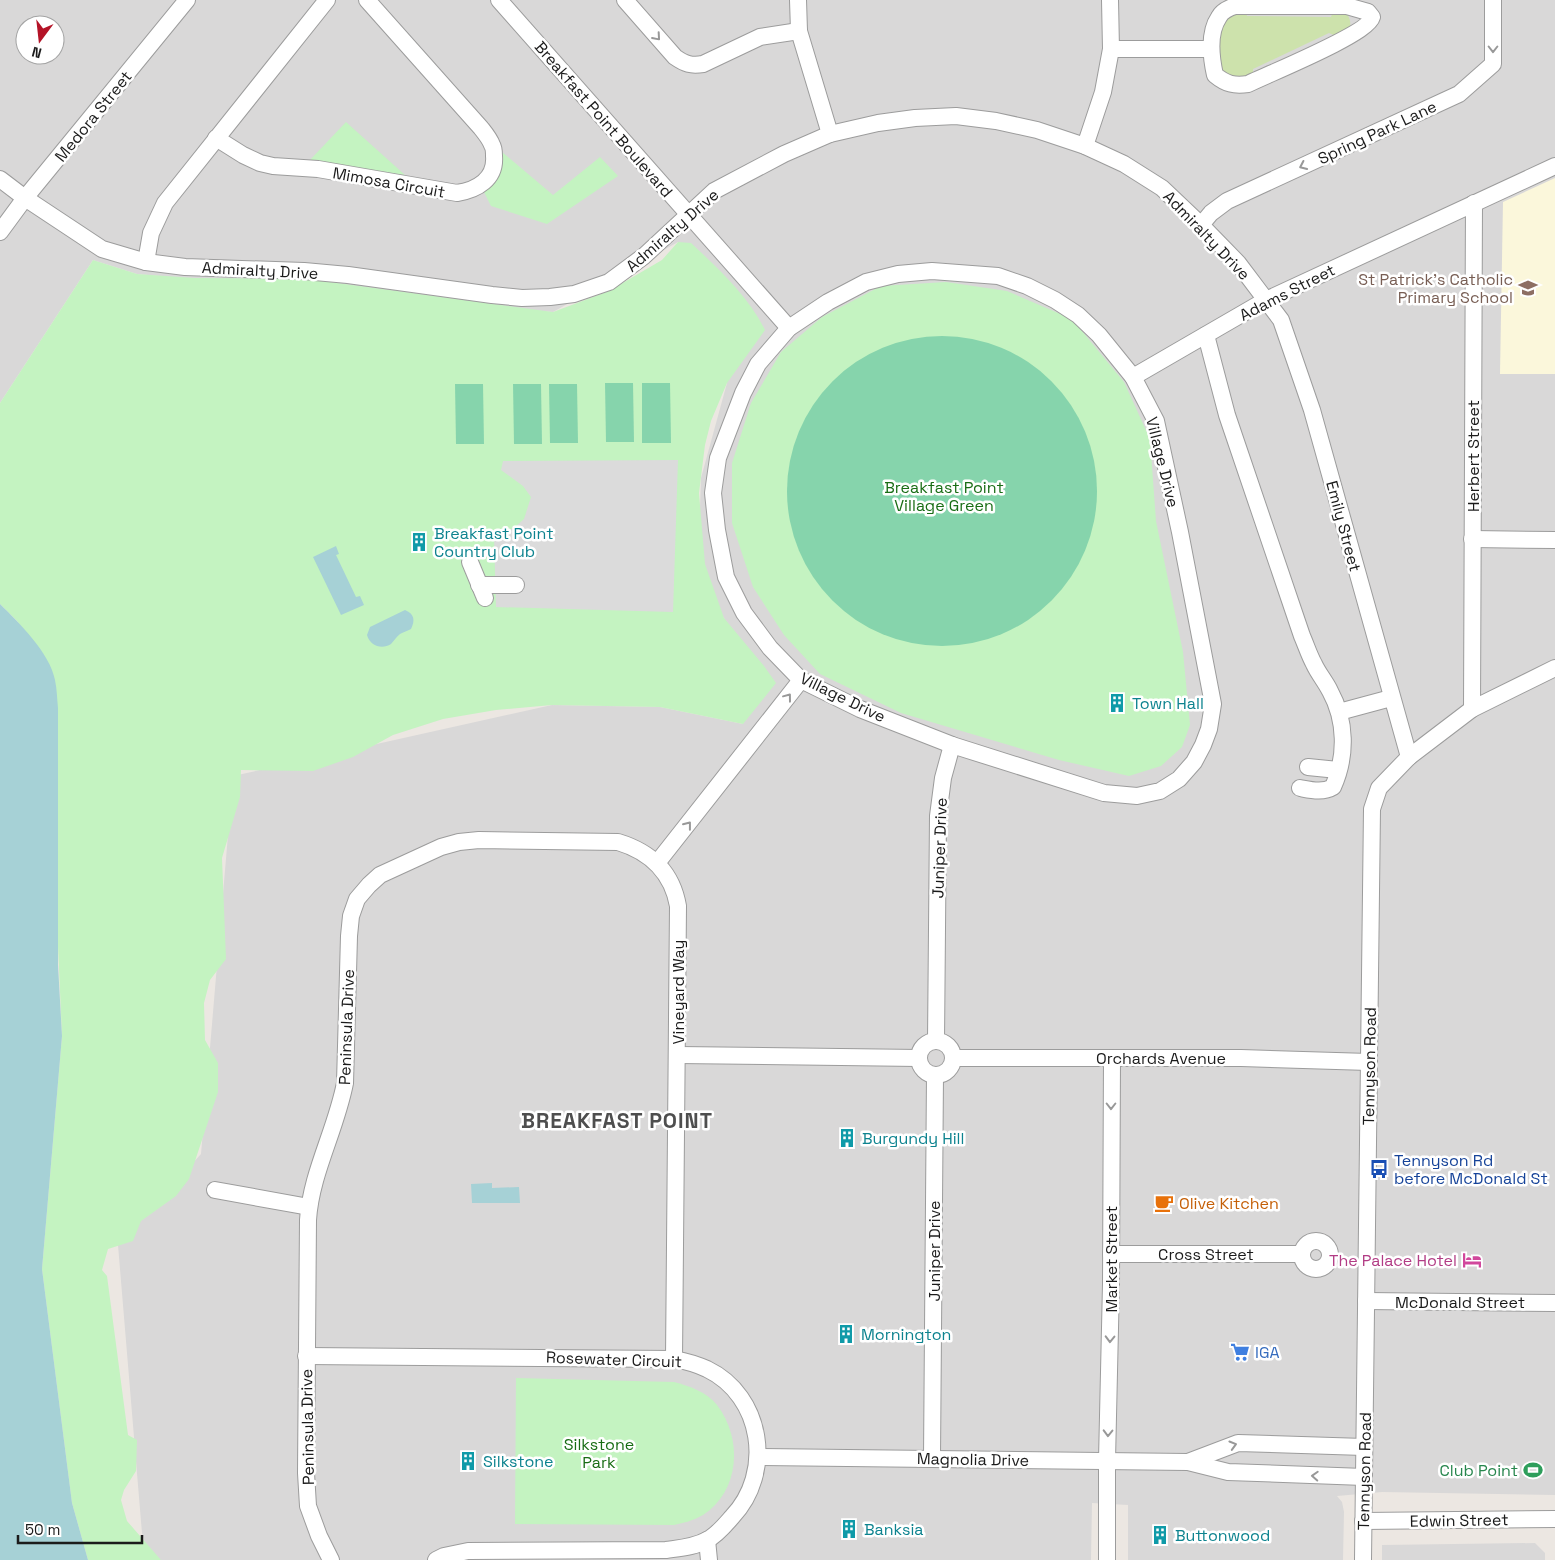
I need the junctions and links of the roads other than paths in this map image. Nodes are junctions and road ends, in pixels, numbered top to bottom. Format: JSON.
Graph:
{"nodes":[{"id":1,"x":187,"y":0,"type":"edge"},
{"id":2,"x":327,"y":0,"type":"edge"},
{"id":3,"x":367,"y":0,"type":"edge"},
{"id":4,"x":499,"y":0,"type":"edge"},
{"id":5,"x":625,"y":0,"type":"edge"},
{"id":6,"x":798,"y":0,"type":"edge"},
{"id":7,"x":1110,"y":0,"type":"edge"},
{"id":8,"x":1493,"y":0,"type":"edge"},
{"id":9,"x":799,"y":31,"type":"junction"},
{"id":10,"x":1111,"y":49,"type":"junction"},
{"id":11,"x":1211,"y":49,"type":"junction"},
{"id":12,"x":830,"y":134,"type":"junction"},
{"id":13,"x":216,"y":138,"type":"junction"},
{"id":14,"x":1084,"y":146,"type":"junction"},
{"id":15,"x":1555,"y":166,"type":"edge"},
{"id":16,"x":0,"y":179,"type":"edge"},
{"id":17,"x":25,"y":198,"type":"junction"},
{"id":18,"x":1474,"y":203,"type":"junction"},
{"id":19,"x":688,"y":214,"type":"junction"},
{"id":20,"x":1201,"y":225,"type":"junction"},
{"id":21,"x":0,"y":232,"type":"edge"},
{"id":22,"x":146,"y":262,"type":"junction"},
{"id":23,"x":1266,"y":300,"type":"junction"},
{"id":24,"x":789,"y":328,"type":"junction"},
{"id":25,"x":1206,"y":335,"type":"junction"},
{"id":26,"x":1133,"y":377,"type":"junction"},
{"id":27,"x":1472,"y":539,"type":"junction"},
{"id":28,"x":1555,"y":540,"type":"edge"},
{"id":29,"x":470,"y":562,"type":"dead end"},
{"id":30,"x":516,"y":585,"type":"dead end"},
{"id":31,"x":1555,"y":668,"type":"edge"},
{"id":32,"x":801,"y":680,"type":"junction"},
{"id":33,"x":1391,"y":698,"type":"junction"},
{"id":34,"x":1472,"y":709,"type":"junction"},
{"id":35,"x":1339,"y":712,"type":"junction"},
{"id":36,"x":952,"y":745,"type":"junction"},
{"id":37,"x":1408,"y":757,"type":"junction"},
{"id":38,"x":1308,"y":766,"type":"dead end"},
{"id":39,"x":1338,"y":770,"type":"junction"},
{"id":40,"x":1300,"y":788,"type":"dead end"},
{"id":41,"x":657,"y":863,"type":"junction"},
{"id":42,"x":936,"y":1041,"type":"junction"},
{"id":43,"x":678,"y":1055,"type":"junction"},
{"id":44,"x":920,"y":1058,"type":"junction"},
{"id":45,"x":953,"y":1058,"type":"junction"},
{"id":46,"x":1112,"y":1058,"type":"junction"},
{"id":47,"x":1369,"y":1062,"type":"junction"},
{"id":48,"x":935,"y":1075,"type":"junction"},
{"id":49,"x":215,"y":1190,"type":"dead end"},
{"id":50,"x":309,"y":1207,"type":"junction"},
{"id":51,"x":1111,"y":1254,"type":"junction"},
{"id":52,"x":1302,"y":1254,"type":"dead end"},
{"id":53,"x":1366,"y":1301,"type":"junction"},
{"id":54,"x":1555,"y":1303,"type":"edge"},
{"id":55,"x":306,"y":1356,"type":"junction"},
{"id":56,"x":674,"y":1359,"type":"junction"},
{"id":57,"x":1364,"y":1447,"type":"junction"},
{"id":58,"x":759,"y":1457,"type":"junction"},
{"id":59,"x":932,"y":1458,"type":"junction"},
{"id":60,"x":1108,"y":1460,"type":"junction"},
{"id":61,"x":1188,"y":1462,"type":"junction"},
{"id":62,"x":1364,"y":1477,"type":"junction"},
{"id":63,"x":1555,"y":1519,"type":"edge"},
{"id":64,"x":1363,"y":1522,"type":"junction"},
{"id":65,"x":707,"y":1540,"type":"junction"},
{"id":66,"x":331,"y":1560,"type":"edge"},
{"id":67,"x":436,"y":1560,"type":"edge"},
{"id":68,"x":709,"y":1560,"type":"edge"},
{"id":69,"x":1107,"y":1560,"type":"edge"},
{"id":70,"x":1363,"y":1560,"type":"edge"}],
"edges":[{"from":1,"to":17,"type":"street","name":"Medora Street"},
{"from":2,"to":13,"type":"street"},
{"from":3,"to":13,"type":"street","name":"Mimosa Circuit"},
{"from":4,"to":19,"type":"street","name":"Breakfast Point Boulevard"},
{"from":5,"to":9,"type":"street","one_way":true},
{"from":6,"to":9,"type":"street"},
{"from":7,"to":10,"type":"street"},
{"from":8,"to":20,"type":"street","name":"Spring Park Lane","one_way":true},
{"from":9,"to":12,"type":"street"},
{"from":10,"to":11,"type":"street"},
{"from":10,"to":14,"type":"street"},
{"from":11,"to":11,"type":"street"},
{"from":12,"to":14,"type":"street","name":"Admiralty Drive"},
{"from":12,"to":19,"type":"street","name":"Admiralty Drive"},
{"from":13,"to":22,"type":"street"},
{"from":14,"to":20,"type":"street","name":"Admiralty Drive"},
{"from":15,"to":18,"type":"street","name":"Adams Street"},
{"from":16,"to":17,"type":"street","name":"Admiralty Drive"},
{"from":17,"to":21,"type":"street","name":"Medora Street"},
{"from":17,"to":22,"type":"street","name":"Admiralty Drive"},
{"from":18,"to":23,"type":"street","name":"Adams Street"},
{"from":18,"to":27,"type":"street","name":"Herbert Street"},
{"from":19,"to":22,"type":"street","name":"Admiralty Drive"},
{"from":19,"to":24,"type":"street","name":"Breakfast Point Boulevard"},
{"from":20,"to":23,"type":"street","name":"Admiralty Drive"},
{"from":23,"to":25,"type":"street","name":"Adams Street"},
{"from":23,"to":33,"type":"street","name":"Emily Street"},
{"from":24,"to":26,"type":"street","name":"Village Drive"},
{"from":24,"to":32,"type":"street","name":"Village Drive"},
{"from":25,"to":26,"type":"street","name":"Adams Street"},
{"from":25,"to":35,"type":"street"},
{"from":26,"to":36,"type":"street","name":"Village Drive"},
{"from":27,"to":28,"type":"street"},
{"from":27,"to":34,"type":"street","name":"Herbert Street"},
{"from":29,"to":30,"type":"street"},
{"from":31,"to":34,"type":"street","name":"Tennyson Road"},
{"from":32,"to":36,"type":"street","name":"Village Drive"},
{"from":41,"to":32,"type":"street","one_way":true},
{"from":33,"to":35,"type":"street"},
{"from":33,"to":37,"type":"street","name":"Emily Street"},
{"from":34,"to":37,"type":"street","name":"Tennyson Road"},
{"from":35,"to":39,"type":"street"},
{"from":36,"to":42,"type":"street","name":"Juniper Drive"},
{"from":37,"to":47,"type":"street","name":"Tennyson Road"},
{"from":38,"to":39,"type":"street"},
{"from":39,"to":40,"type":"street"},
{"from":41,"to":43,"type":"street","name":"Vineyard Way"},
{"from":41,"to":50,"type":"street","name":"Peninsula Drive"},
{"from":42,"to":44,"type":"street"},
{"from":42,"to":45,"type":"street"},
{"from":43,"to":44,"type":"street"},
{"from":43,"to":56,"type":"street","name":"Vineyard Way"},
{"from":44,"to":48,"type":"street"},
{"from":45,"to":46,"type":"street","name":"Orchards Avenue"},
{"from":45,"to":48,"type":"street"},
{"from":46,"to":47,"type":"street","name":"Orchards Avenue"},
{"from":46,"to":51,"type":"street","name":"Market Street","one_way":true},
{"from":47,"to":53,"type":"street","name":"Tennyson Road"},
{"from":48,"to":59,"type":"street","name":"Juniper Drive"},
{"from":49,"to":50,"type":"street"},
{"from":50,"to":55,"type":"street","name":"Peninsula Drive"},
{"from":51,"to":52,"type":"street","name":"Cross Street"},
{"from":51,"to":60,"type":"street","name":"Market Street","one_way":true},
{"from":53,"to":54,"type":"street","name":"McDonald Street"},
{"from":53,"to":57,"type":"street","name":"Tennyson Road"},
{"from":55,"to":56,"type":"street","name":"Rosewater Circuit"},
{"from":55,"to":66,"type":"street","name":"Peninsula Drive"},
{"from":56,"to":58,"type":"street","name":"Rosewater Circuit"},
{"from":61,"to":57,"type":"street","name":"Magnolia Drive","one_way":true},
{"from":57,"to":62,"type":"street","name":"Tennyson Road"},
{"from":58,"to":59,"type":"street","name":"Magnolia Drive"},
{"from":58,"to":65,"type":"street","name":"Rosewater Circuit"},
{"from":59,"to":60,"type":"street","name":"Magnolia Drive"},
{"from":60,"to":61,"type":"street","name":"Magnolia Drive"},
{"from":60,"to":69,"type":"street","name":"Market Street"},
{"from":62,"to":61,"type":"street","name":"Magnolia Drive","one_way":true},
{"from":62,"to":64,"type":"street","name":"Tennyson Road"},
{"from":63,"to":64,"type":"street","name":"Edwin Street"},
{"from":64,"to":70,"type":"street","name":"Tennyson Road"},
{"from":65,"to":67,"type":"street","name":"Rosewater Circuit"},
{"from":65,"to":68,"type":"street"}]}
